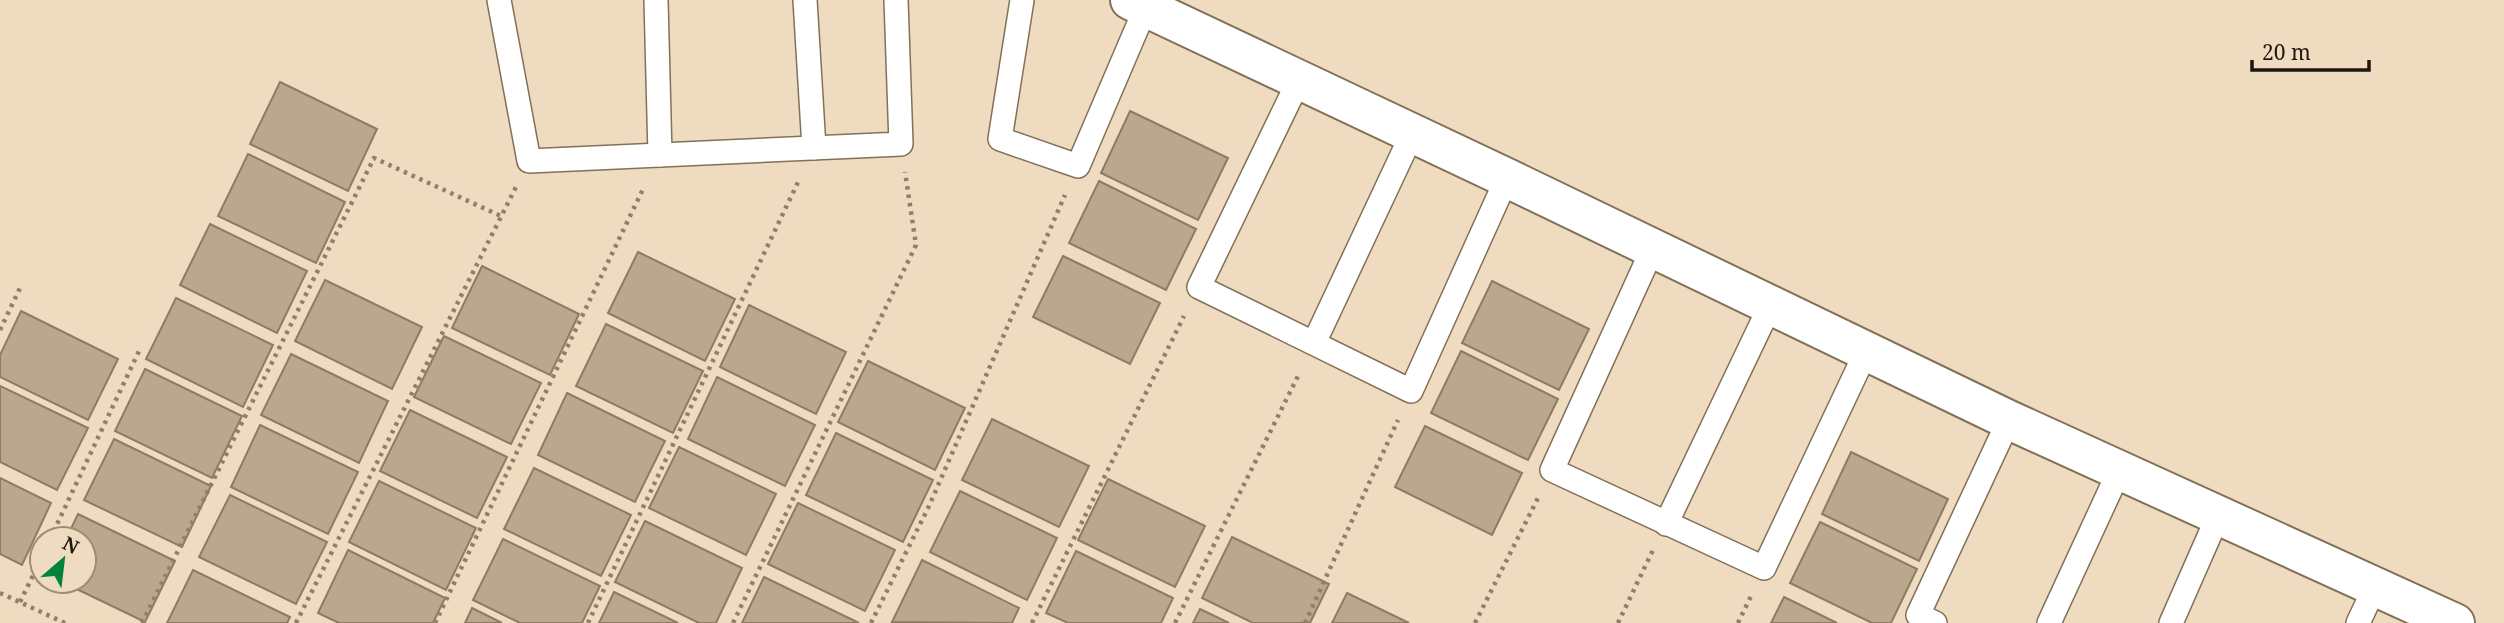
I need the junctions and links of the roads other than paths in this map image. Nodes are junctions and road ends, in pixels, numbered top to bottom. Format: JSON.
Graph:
{"nodes":[{"id":1,"x":499,"y":0,"type":"edge"},
{"id":2,"x":656,"y":0,"type":"edge"},
{"id":3,"x":805,"y":0,"type":"edge"},
{"id":4,"x":896,"y":0,"type":"edge"},
{"id":5,"x":1023,"y":0,"type":"edge"},
{"id":6,"x":1138,"y":4,"type":"edge"},
{"id":7,"x":1299,"y":80,"type":"junction"},
{"id":8,"x":1412,"y":134,"type":"junction"},
{"id":9,"x":814,"y":148,"type":"junction"},
{"id":10,"x":660,"y":155,"type":"junction"},
{"id":11,"x":1507,"y":178,"type":"junction"},
{"id":12,"x":1653,"y":248,"type":"junction"},
{"id":13,"x":1770,"y":303,"type":"junction"},
{"id":14,"x":1314,"y":343,"type":"junction"},
{"id":15,"x":1866,"y":352,"type":"junction"},
{"id":16,"x":2009,"y":420,"type":"junction"},
{"id":17,"x":2120,"y":469,"type":"junction"},
{"id":18,"x":2218,"y":516,"type":"junction"},
{"id":19,"x":1666,"y":524,"type":"junction"},
{"id":20,"x":2375,"y":587,"type":"junction"},
{"id":21,"x":1935,"y":623,"type":"edge"},
{"id":22,"x":2049,"y":623,"type":"edge"},
{"id":23,"x":2171,"y":623,"type":"edge"},
{"id":24,"x":2358,"y":623,"type":"edge"},
{"id":25,"x":2455,"y":623,"type":"edge"}],
"edges":[{"from":1,"to":10,"type":"lane"},
{"from":2,"to":10,"type":"lane"},
{"from":3,"to":9,"type":"lane"},
{"from":4,"to":9,"type":"lane"},
{"from":5,"to":6,"type":"lane"},
{"from":6,"to":7,"type":"street"},
{"from":7,"to":8,"type":"street"},
{"from":7,"to":14,"type":"lane"},
{"from":8,"to":11,"type":"street"},
{"from":8,"to":14,"type":"lane"},
{"from":9,"to":10,"type":"lane"},
{"from":11,"to":12,"type":"street"},
{"from":11,"to":14,"type":"lane"},
{"from":12,"to":13,"type":"street"},
{"from":12,"to":19,"type":"lane"},
{"from":13,"to":15,"type":"street"},
{"from":13,"to":19,"type":"lane"},
{"from":15,"to":16,"type":"street"},
{"from":15,"to":19,"type":"lane"},
{"from":16,"to":17,"type":"street"},
{"from":16,"to":21,"type":"lane"},
{"from":17,"to":18,"type":"street"},
{"from":17,"to":22,"type":"lane"},
{"from":18,"to":20,"type":"street"},
{"from":18,"to":23,"type":"lane"},
{"from":20,"to":24,"type":"lane"},
{"from":20,"to":25,"type":"street"}]}
